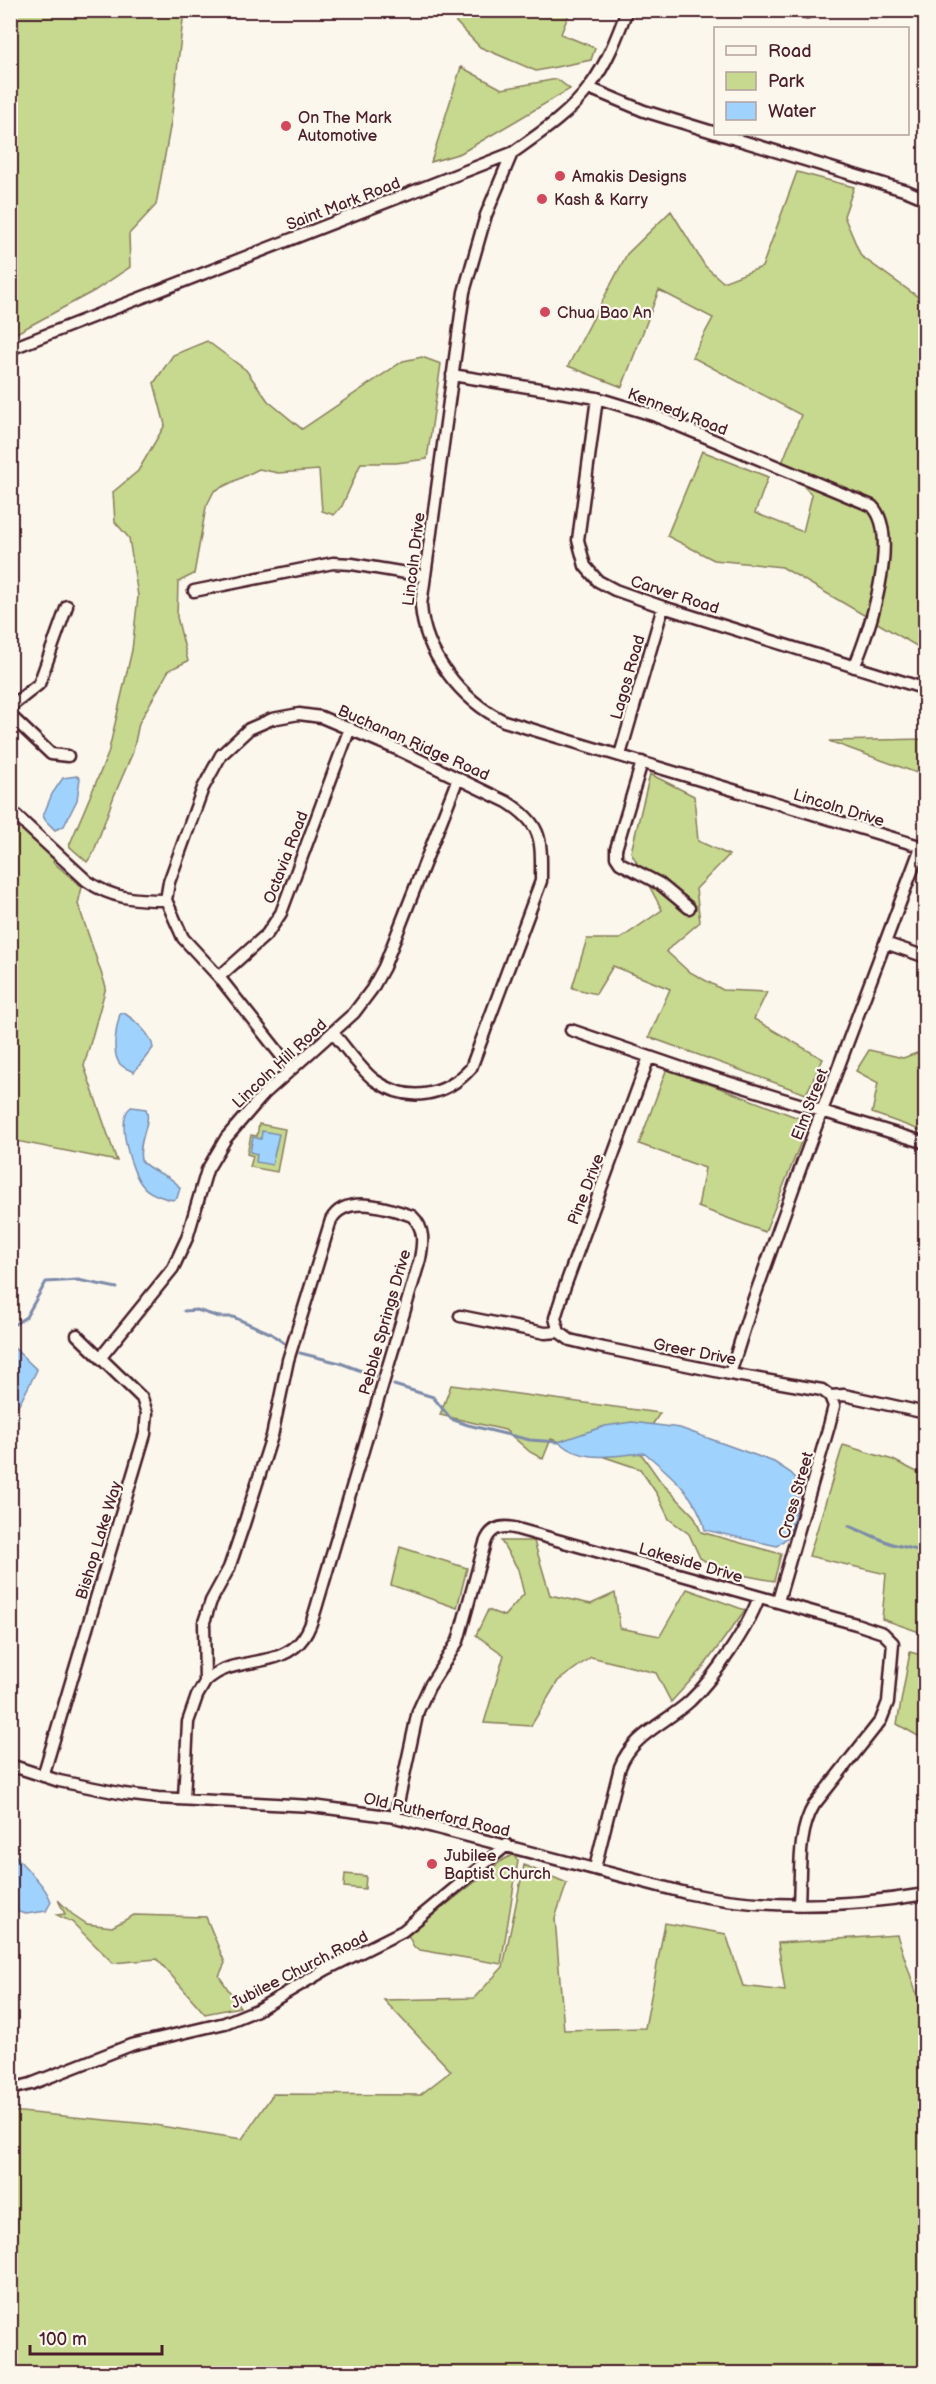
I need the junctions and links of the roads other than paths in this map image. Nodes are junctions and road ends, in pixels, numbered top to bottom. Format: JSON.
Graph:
{"nodes":[{"id":1,"x":627,"y":10,"type":"edge"},
{"id":2,"x":589,"y":88,"type":"junction"},
{"id":3,"x":714,"y":132,"type":"edge"},
{"id":4,"x":724,"y":135,"type":"edge"},
{"id":5,"x":512,"y":153,"type":"junction"},
{"id":6,"x":926,"y":199,"type":"edge"},
{"id":7,"x":10,"y":349,"type":"edge"},
{"id":8,"x":452,"y":375,"type":"junction"},
{"id":9,"x":597,"y":398,"type":"junction"},
{"id":10,"x":424,"y":576,"type":"junction"},
{"id":11,"x":194,"y":591,"type":"dead end"},
{"id":12,"x":67,"y":606,"type":"dead end"},
{"id":13,"x":663,"y":607,"type":"junction"},
{"id":14,"x":854,"y":667,"type":"junction"},
{"id":15,"x":926,"y":689,"type":"edge"},
{"id":16,"x":10,"y":707,"type":"edge"},
{"id":17,"x":10,"y":716,"type":"edge"},
{"id":18,"x":350,"y":728,"type":"junction"},
{"id":19,"x":620,"y":755,"type":"junction"},
{"id":20,"x":68,"y":756,"type":"dead end"},
{"id":21,"x":642,"y":762,"type":"junction"},
{"id":22,"x":458,"y":778,"type":"junction"},
{"id":23,"x":10,"y":810,"type":"edge"},
{"id":24,"x":923,"y":847,"type":"edge"},
{"id":25,"x":166,"y":900,"type":"junction"},
{"id":26,"x":689,"y":908,"type":"dead end"},
{"id":27,"x":885,"y":944,"type":"junction"},
{"id":28,"x":926,"y":957,"type":"edge"},
{"id":29,"x":219,"y":977,"type":"junction"},
{"id":30,"x":571,"y":1030,"type":"dead end"},
{"id":31,"x":333,"y":1033,"type":"junction"},
{"id":32,"x":649,"y":1057,"type":"junction"},
{"id":33,"x":291,"y":1068,"type":"junction"},
{"id":34,"x":822,"y":1112,"type":"junction"},
{"id":35,"x":926,"y":1143,"type":"edge"},
{"id":36,"x":460,"y":1316,"type":"dead end"},
{"id":37,"x":559,"y":1332,"type":"junction"},
{"id":38,"x":77,"y":1335,"type":"dead end"},
{"id":39,"x":101,"y":1357,"type":"junction"},
{"id":40,"x":730,"y":1374,"type":"junction"},
{"id":41,"x":831,"y":1396,"type":"junction"},
{"id":42,"x":926,"y":1413,"type":"edge"},
{"id":43,"x":759,"y":1597,"type":"junction"},
{"id":44,"x":778,"y":1601,"type":"junction"},
{"id":45,"x":205,"y":1682,"type":"junction"},
{"id":46,"x":10,"y":1765,"type":"edge"},
{"id":47,"x":43,"y":1776,"type":"junction"},
{"id":48,"x":184,"y":1799,"type":"junction"},
{"id":49,"x":395,"y":1817,"type":"junction"},
{"id":50,"x":507,"y":1845,"type":"junction"},
{"id":51,"x":595,"y":1868,"type":"junction"},
{"id":52,"x":926,"y":1894,"type":"edge"},
{"id":53,"x":799,"y":1904,"type":"junction"},
{"id":54,"x":10,"y":2089,"type":"edge"}],
"edges":[{"from":1,"to":2,"type":"street","name":"Saint Mark Road"},
{"from":2,"to":3,"type":"street"},
{"from":2,"to":5,"type":"street","name":"Saint Mark Road"},
{"from":4,"to":6,"type":"street"},
{"from":5,"to":7,"type":"street","name":"Saint Mark Road"},
{"from":5,"to":8,"type":"street","name":"Lincoln Drive"},
{"from":8,"to":9,"type":"street","name":"Kennedy Road"},
{"from":8,"to":10,"type":"street","name":"Lincoln Drive"},
{"from":9,"to":13,"type":"street","name":"Carver Road"},
{"from":9,"to":14,"type":"street","name":"Kennedy Road"},
{"from":10,"to":11,"type":"street"},
{"from":10,"to":19,"type":"street","name":"Lincoln Drive"},
{"from":12,"to":16,"type":"street"},
{"from":13,"to":14,"type":"street","name":"Carver Road"},
{"from":13,"to":19,"type":"street","name":"Lagos Road"},
{"from":14,"to":15,"type":"street","name":"Carver Road"},
{"from":17,"to":20,"type":"street"},
{"from":18,"to":22,"type":"street","name":"Buchanan Ridge Road"},
{"from":18,"to":25,"type":"street","name":"Buchanan Ridge Road"},
{"from":18,"to":29,"type":"street","name":"Octavia Road"},
{"from":19,"to":21,"type":"street","name":"Lincoln Drive"},
{"from":21,"to":24,"type":"street","name":"Lincoln Drive"},
{"from":21,"to":26,"type":"street"},
{"from":22,"to":31,"type":"street","name":"Lincoln Hill Road"},
{"from":22,"to":31,"type":"street","name":"Buchanan Ridge Road"},
{"from":23,"to":25,"type":"street"},
{"from":24,"to":27,"type":"street","name":"Elm Street"},
{"from":25,"to":29,"type":"street"},
{"from":27,"to":28,"type":"street"},
{"from":27,"to":34,"type":"street","name":"Elm Street"},
{"from":29,"to":33,"type":"street"},
{"from":30,"to":32,"type":"street"},
{"from":31,"to":33,"type":"street","name":"Lincoln Hill Road"},
{"from":32,"to":34,"type":"street"},
{"from":32,"to":37,"type":"street","name":"Pine Drive"},
{"from":33,"to":39,"type":"street","name":"Lincoln Hill Road"},
{"from":34,"to":35,"type":"street"},
{"from":34,"to":40,"type":"street","name":"Elm Street"},
{"from":36,"to":37,"type":"street","name":"Greer Drive"},
{"from":37,"to":40,"type":"street","name":"Greer Drive"},
{"from":38,"to":39,"type":"street","name":"Bishop Lake Way"},
{"from":39,"to":47,"type":"street","name":"Bishop Lake Way"},
{"from":40,"to":41,"type":"street","name":"Greer Drive"},
{"from":41,"to":42,"type":"street","name":"Greer Drive"},
{"from":41,"to":44,"type":"street","name":"Cross Street"},
{"from":43,"to":44,"type":"street","name":"Lakeside Drive"},
{"from":43,"to":49,"type":"street","name":"Lakeside Drive"},
{"from":43,"to":51,"type":"street"},
{"from":44,"to":53,"type":"street","name":"Lakeside Drive"},
{"from":45,"to":45,"type":"street","name":"Pebble Springs Drive"},
{"from":45,"to":48,"type":"street","name":"Pebble Springs Drive"},
{"from":46,"to":47,"type":"street","name":"Old Rutherford Road"},
{"from":47,"to":48,"type":"street","name":"Old Rutherford Road"},
{"from":48,"to":49,"type":"street","name":"Old Rutherford Road"},
{"from":49,"to":50,"type":"street","name":"Old Rutherford Road"},
{"from":50,"to":51,"type":"street","name":"Old Rutherford Road"},
{"from":50,"to":54,"type":"street","name":"Jubilee Church Road"},
{"from":51,"to":53,"type":"street","name":"Old Rutherford Road"},
{"from":52,"to":53,"type":"street","name":"Old Rutherford Road"}]}
